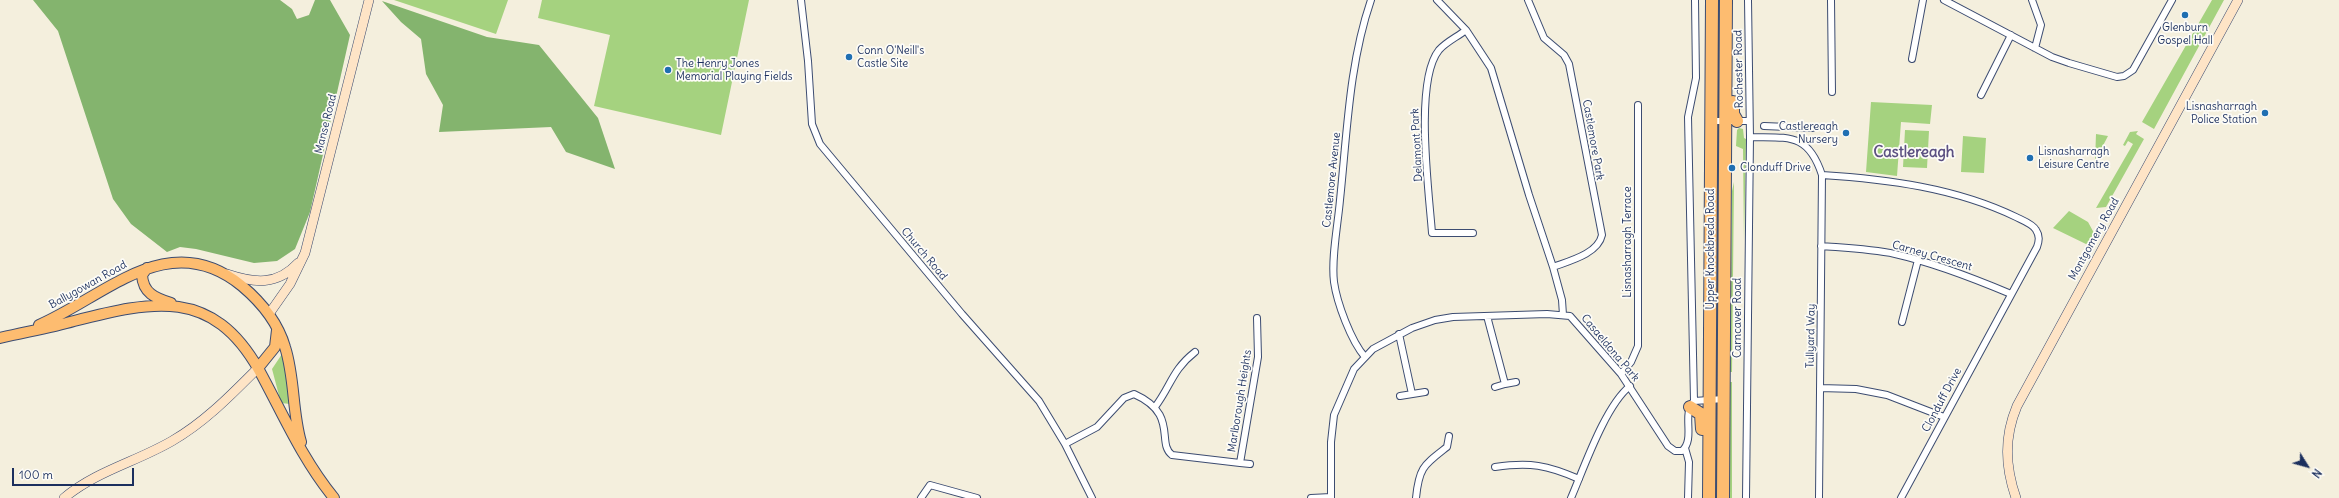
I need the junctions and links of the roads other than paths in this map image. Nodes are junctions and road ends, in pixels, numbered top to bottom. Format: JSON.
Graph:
{"nodes":[{"id":1,"x":369,"y":0,"type":"edge"},
{"id":2,"x":801,"y":0,"type":"edge"},
{"id":3,"x":1371,"y":0,"type":"edge"},
{"id":4,"x":1437,"y":0,"type":"edge"},
{"id":5,"x":1528,"y":0,"type":"edge"},
{"id":6,"x":1695,"y":0,"type":"edge"},
{"id":7,"x":1712,"y":0,"type":"edge"},
{"id":8,"x":1727,"y":0,"type":"edge"},
{"id":9,"x":1748,"y":0,"type":"edge"},
{"id":10,"x":1831,"y":0,"type":"edge"},
{"id":11,"x":1923,"y":0,"type":"edge"},
{"id":12,"x":1944,"y":0,"type":"edge"},
{"id":13,"x":2032,"y":0,"type":"edge"},
{"id":14,"x":2172,"y":0,"type":"edge"},
{"id":15,"x":2238,"y":0,"type":"edge"},
{"id":16,"x":1466,"y":30,"type":"junction"},
{"id":17,"x":2011,"y":35,"type":"junction"},
{"id":18,"x":2035,"y":48,"type":"junction"},
{"id":19,"x":1912,"y":60,"type":"dead end"},
{"id":20,"x":1832,"y":92,"type":"dead end"},
{"id":21,"x":1981,"y":95,"type":"dead end"},
{"id":22,"x":1638,"y":105,"type":"dead end"},
{"id":23,"x":1711,"y":121,"type":"junction"},
{"id":24,"x":1731,"y":121,"type":"junction"},
{"id":25,"x":1750,"y":121,"type":"junction"},
{"id":26,"x":1764,"y":126,"type":"dead end"},
{"id":27,"x":1780,"y":127,"type":"junction"},
{"id":28,"x":1812,"y":128,"type":"dead end"},
{"id":29,"x":1750,"y":137,"type":"junction"},
{"id":30,"x":1780,"y":138,"type":"junction"},
{"id":31,"x":1822,"y":175,"type":"junction"},
{"id":32,"x":1473,"y":233,"type":"dead end"},
{"id":33,"x":1822,"y":246,"type":"junction"},
{"id":34,"x":305,"y":253,"type":"junction"},
{"id":35,"x":1918,"y":260,"type":"junction"},
{"id":36,"x":1553,"y":267,"type":"junction"},
{"id":37,"x":147,"y":268,"type":"junction"},
{"id":38,"x":222,"y":272,"type":"junction"},
{"id":39,"x":2011,"y":294,"type":"junction"},
{"id":40,"x":182,"y":307,"type":"junction"},
{"id":41,"x":269,"y":314,"type":"junction"},
{"id":42,"x":1563,"y":315,"type":"junction"},
{"id":43,"x":1487,"y":316,"type":"junction"},
{"id":44,"x":1257,"y":318,"type":"dead end"},
{"id":45,"x":1902,"y":322,"type":"dead end"},
{"id":46,"x":277,"y":330,"type":"junction"},
{"id":47,"x":19,"y":333,"type":"junction"},
{"id":48,"x":1399,"y":334,"type":"junction"},
{"id":49,"x":0,"y":338,"type":"edge"},
{"id":50,"x":275,"y":347,"type":"junction"},
{"id":51,"x":1195,"y":352,"type":"dead end"},
{"id":52,"x":1365,"y":357,"type":"junction"},
{"id":53,"x":252,"y":358,"type":"junction"},
{"id":54,"x":258,"y":368,"type":"junction"},
{"id":55,"x":1621,"y":374,"type":"junction"},
{"id":56,"x":1516,"y":382,"type":"dead end"},
{"id":57,"x":1505,"y":384,"type":"junction"},
{"id":58,"x":242,"y":385,"type":"junction"},
{"id":59,"x":1630,"y":386,"type":"junction"},
{"id":60,"x":1495,"y":387,"type":"dead end"},
{"id":61,"x":1820,"y":388,"type":"junction"},
{"id":62,"x":1425,"y":392,"type":"dead end"},
{"id":63,"x":1412,"y":394,"type":"junction"},
{"id":64,"x":1400,"y":396,"type":"dead end"},
{"id":65,"x":1710,"y":399,"type":"junction"},
{"id":66,"x":1724,"y":399,"type":"junction"},
{"id":67,"x":1692,"y":404,"type":"junction"},
{"id":68,"x":1155,"y":407,"type":"junction"},
{"id":69,"x":1944,"y":417,"type":"junction"},
{"id":70,"x":1449,"y":436,"type":"dead end"},
{"id":71,"x":1065,"y":444,"type":"junction"},
{"id":72,"x":1685,"y":448,"type":"junction"},
{"id":73,"x":305,"y":456,"type":"junction"},
{"id":74,"x":1240,"y":463,"type":"junction"},
{"id":75,"x":1250,"y":464,"type":"dead end"},
{"id":76,"x":1496,"y":467,"type":"dead end"},
{"id":77,"x":1579,"y":479,"type":"junction"},
{"id":78,"x":1331,"y":497,"type":"edge"},
{"id":79,"x":64,"y":498,"type":"edge"},
{"id":80,"x":334,"y":498,"type":"edge"},
{"id":81,"x":921,"y":498,"type":"edge"},
{"id":82,"x":977,"y":498,"type":"edge"},
{"id":83,"x":1092,"y":498,"type":"edge"},
{"id":84,"x":1311,"y":498,"type":"edge"},
{"id":85,"x":1416,"y":498,"type":"edge"},
{"id":86,"x":1571,"y":498,"type":"edge"},
{"id":87,"x":1688,"y":498,"type":"edge"},
{"id":88,"x":1702,"y":498,"type":"edge"},
{"id":89,"x":1709,"y":498,"type":"edge"},
{"id":90,"x":1723,"y":498,"type":"edge"},
{"id":91,"x":1746,"y":498,"type":"edge"},
{"id":92,"x":1819,"y":498,"type":"edge"},
{"id":93,"x":1901,"y":498,"type":"edge"},
{"id":94,"x":2016,"y":498,"type":"edge"}],
"edges":[{"from":1,"to":34,"type":"street","name":"Manse Road"},
{"from":2,"to":71,"type":"street","name":"Church Road"},
{"from":3,"to":52,"type":"street","name":"Castlemore Avenue"},
{"from":4,"to":16,"type":"street"},
{"from":5,"to":36,"type":"street","name":"Castlemore Park"},
{"from":6,"to":67,"type":"street","name":"Upper Knockbreda Road"},
{"from":7,"to":23,"type":"highway","name":"Upper Knockbreda Road"},
{"from":8,"to":24,"type":"highway","name":"Upper Knockbreda Road"},
{"from":9,"to":25,"type":"street","name":"Rochester Road"},
{"from":10,"to":20,"type":"street"},
{"from":11,"to":19,"type":"street"},
{"from":12,"to":17,"type":"street"},
{"from":13,"to":18,"type":"street"},
{"from":14,"to":18,"type":"street"},
{"from":15,"to":94,"type":"street","name":"Montgomery Road"},
{"from":16,"to":32,"type":"street","name":"Delamont Park"},
{"from":16,"to":36,"type":"street"},
{"from":17,"to":18,"type":"street"},
{"from":17,"to":21,"type":"street"},
{"from":22,"to":55,"type":"street","name":"Lisnasharragh Terrace"},
{"from":23,"to":24,"type":"street"},
{"from":23,"to":65,"type":"highway","name":"Upper Knockbreda Road"},
{"from":24,"to":25,"type":"street"},
{"from":24,"to":66,"type":"highway","name":"Upper Knockbreda Road"},
{"from":25,"to":29,"type":"street","name":"Rochester Road"},
{"from":26,"to":27,"type":"street"},
{"from":27,"to":28,"type":"street"},
{"from":27,"to":30,"type":"street"},
{"from":29,"to":30,"type":"street"},
{"from":29,"to":91,"type":"street","name":"Carncaver Road"},
{"from":30,"to":31,"type":"street"},
{"from":31,"to":33,"type":"street","name":"Tullyard Way"},
{"from":31,"to":39,"type":"street","name":"Clonduff Drive"},
{"from":33,"to":35,"type":"street","name":"Carney Crescent"},
{"from":33,"to":61,"type":"street","name":"Tullyard Way"},
{"from":34,"to":38,"type":"street","name":"Manse Road"},
{"from":34,"to":41,"type":"street","name":"Manse Road"},
{"from":35,"to":39,"type":"street","name":"Carney Crescent"},
{"from":35,"to":45,"type":"street"},
{"from":36,"to":42,"type":"street"},
{"from":37,"to":38,"type":"main road","name":"Ballygowan Road"},
{"from":37,"to":40,"type":"main road"},
{"from":37,"to":47,"type":"main road","name":"Ballygowan Road"},
{"from":38,"to":41,"type":"main road","name":"Ballygowan Road"},
{"from":39,"to":69,"type":"street","name":"Clonduff Drive"},
{"from":40,"to":47,"type":"main road","name":"Ballygowan Road"},
{"from":40,"to":53,"type":"main road","name":"Ballygowan Road"},
{"from":41,"to":46,"type":"main road","name":"Ballygowan Road"},
{"from":42,"to":43,"type":"street","name":"Casaeldona Park"},
{"from":42,"to":55,"type":"street","name":"Casaeldona Park"},
{"from":43,"to":48,"type":"street","name":"Casaeldona Park"},
{"from":43,"to":57,"type":"street"},
{"from":44,"to":74,"type":"street","name":"Marlborough Heights"},
{"from":46,"to":50,"type":"main road"},
{"from":46,"to":73,"type":"main road","name":"Ballygowan Road"},
{"from":47,"to":49,"type":"main road","name":"Ballygowan Road"},
{"from":48,"to":52,"type":"street","name":"Casaeldona Park"},
{"from":48,"to":63,"type":"street"},
{"from":50,"to":53,"type":"main road"},
{"from":50,"to":54,"type":"main road"},
{"from":51,"to":68,"type":"street"},
{"from":52,"to":78,"type":"street","name":"Casaeldona Park"},
{"from":53,"to":54,"type":"main road","name":"Ballygowan Road"},
{"from":53,"to":58,"type":"street"},
{"from":54,"to":58,"type":"street"},
{"from":54,"to":73,"type":"main road","name":"Ballygowan Road"},
{"from":55,"to":59,"type":"street","name":"Casaeldona Park"},
{"from":56,"to":57,"type":"street"},
{"from":57,"to":60,"type":"street"},
{"from":58,"to":79,"type":"street"},
{"from":59,"to":72,"type":"street","name":"Casaeldona Park"},
{"from":59,"to":77,"type":"street"},
{"from":61,"to":69,"type":"street"},
{"from":61,"to":92,"type":"street","name":"Tullyard Way"},
{"from":62,"to":63,"type":"street"},
{"from":63,"to":64,"type":"street"},
{"from":65,"to":66,"type":"street"},
{"from":65,"to":67,"type":"street"},
{"from":65,"to":89,"type":"highway","name":"Upper Knockbreda Road"},
{"from":66,"to":90,"type":"highway","name":"Upper Knockbreda Road"},
{"from":67,"to":72,"type":"street","name":"Upper Knockbreda Road"},
{"from":67,"to":88,"type":"highway"},
{"from":68,"to":71,"type":"street"},
{"from":68,"to":74,"type":"street","name":"Marlborough Heights"},
{"from":69,"to":93,"type":"street","name":"Clonduff Drive"},
{"from":70,"to":85,"type":"street"},
{"from":71,"to":83,"type":"street","name":"Church Road"},
{"from":72,"to":87,"type":"street"},
{"from":73,"to":80,"type":"main road","name":"Ballygowan Road"},
{"from":74,"to":75,"type":"street","name":"Marlborough Heights"},
{"from":76,"to":77,"type":"street"},
{"from":77,"to":86,"type":"street"},
{"from":78,"to":84,"type":"street","name":"Casaeldona Park"},
{"from":81,"to":82,"type":"street"}]}
